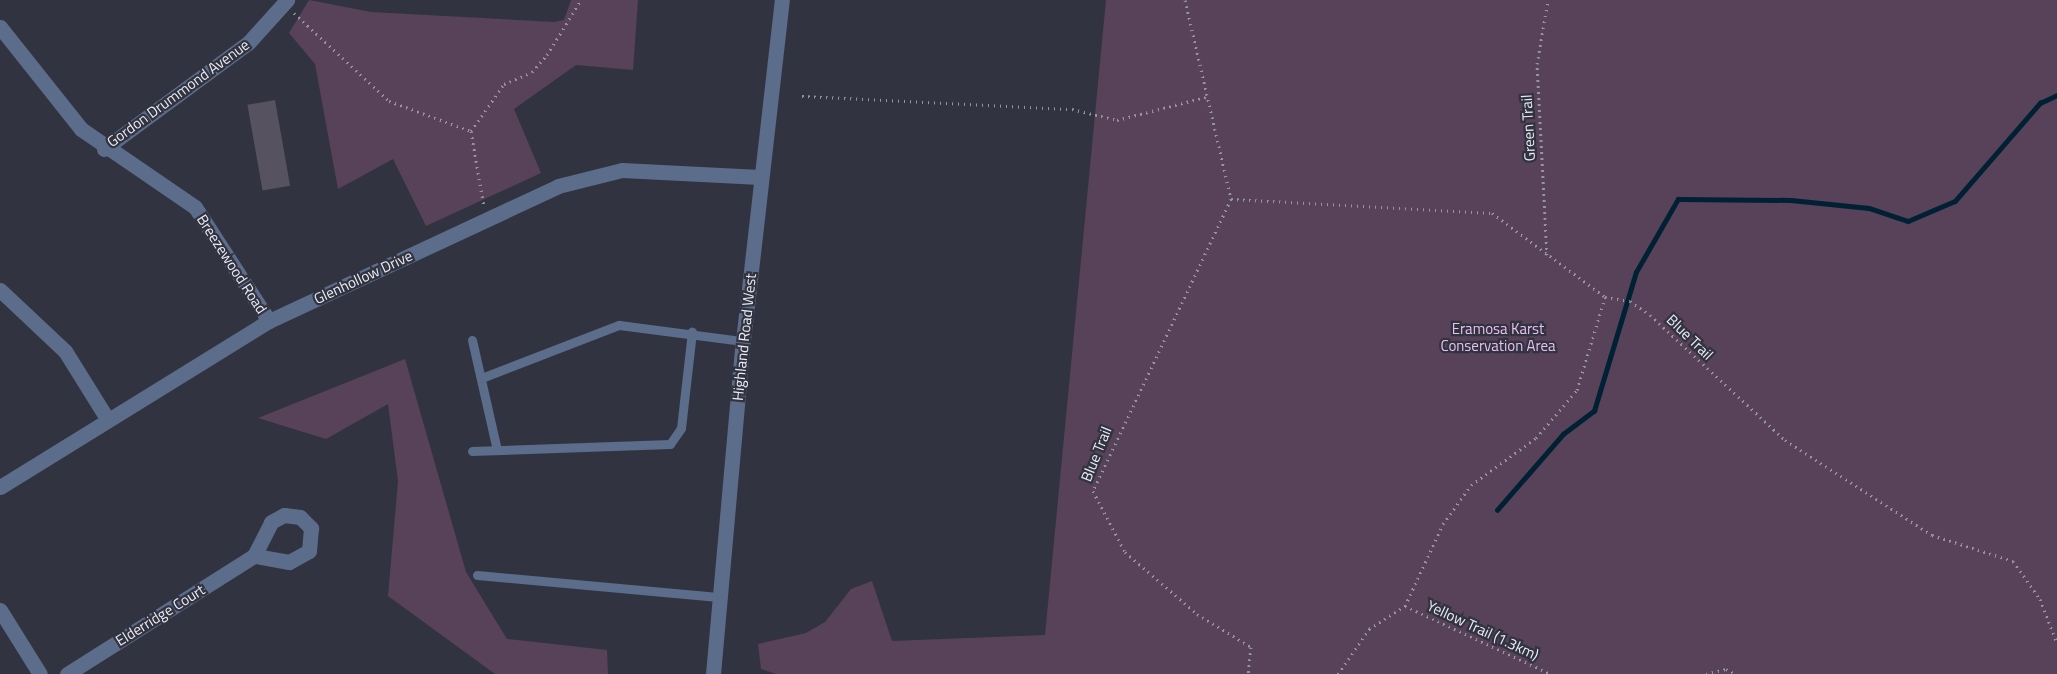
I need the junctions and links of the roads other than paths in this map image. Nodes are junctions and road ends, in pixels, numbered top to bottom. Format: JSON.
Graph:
{"nodes":[{"id":1,"x":782,"y":0,"type":"edge"},
{"id":2,"x":286,"y":2,"type":"edge"},
{"id":3,"x":0,"y":27,"type":"edge"},
{"id":4,"x":104,"y":149,"type":"junction"},
{"id":5,"x":760,"y":177,"type":"junction"},
{"id":6,"x":0,"y":290,"type":"edge"},
{"id":7,"x":269,"y":321,"type":"junction"},
{"id":8,"x":692,"y":332,"type":"junction"},
{"id":9,"x":472,"y":340,"type":"dead end"},
{"id":10,"x":742,"y":341,"type":"junction"},
{"id":11,"x":484,"y":377,"type":"junction"},
{"id":12,"x":108,"y":420,"type":"junction"},
{"id":13,"x":497,"y":450,"type":"junction"},
{"id":14,"x":472,"y":451,"type":"dead end"},
{"id":15,"x":0,"y":487,"type":"edge"},
{"id":16,"x":254,"y":556,"type":"dead end"},
{"id":17,"x":477,"y":575,"type":"dead end"},
{"id":18,"x":718,"y":597,"type":"junction"},
{"id":19,"x":0,"y":610,"type":"edge"},
{"id":20,"x":40,"y":674,"type":"edge"},
{"id":21,"x":67,"y":674,"type":"edge"},
{"id":22,"x":713,"y":674,"type":"edge"}],
"edges":[{"from":1,"to":5,"type":"street","name":"Highland Road West"},
{"from":2,"to":4,"type":"street","name":"Gordon Drummond Avenue"},
{"from":3,"to":4,"type":"street","name":"Gordon Drummond Avenue"},
{"from":4,"to":7,"type":"street","name":"Breezewood Road"},
{"from":5,"to":7,"type":"street","name":"Glenhollow Drive"},
{"from":5,"to":10,"type":"street","name":"Highland Road West"},
{"from":6,"to":12,"type":"street"},
{"from":7,"to":12,"type":"street","name":"Glenhollow Drive"},
{"from":8,"to":10,"type":"lane"},
{"from":8,"to":11,"type":"lane"},
{"from":8,"to":13,"type":"lane"},
{"from":9,"to":11,"type":"lane"},
{"from":10,"to":18,"type":"street","name":"Highland Road West"},
{"from":11,"to":13,"type":"lane"},
{"from":12,"to":15,"type":"street","name":"Glenhollow Drive"},
{"from":13,"to":14,"type":"lane"},
{"from":16,"to":21,"type":"street","name":"Elderridge Court"},
{"from":17,"to":18,"type":"lane"},
{"from":18,"to":22,"type":"street","name":"Highland Road West"},
{"from":19,"to":20,"type":"street"}]}
